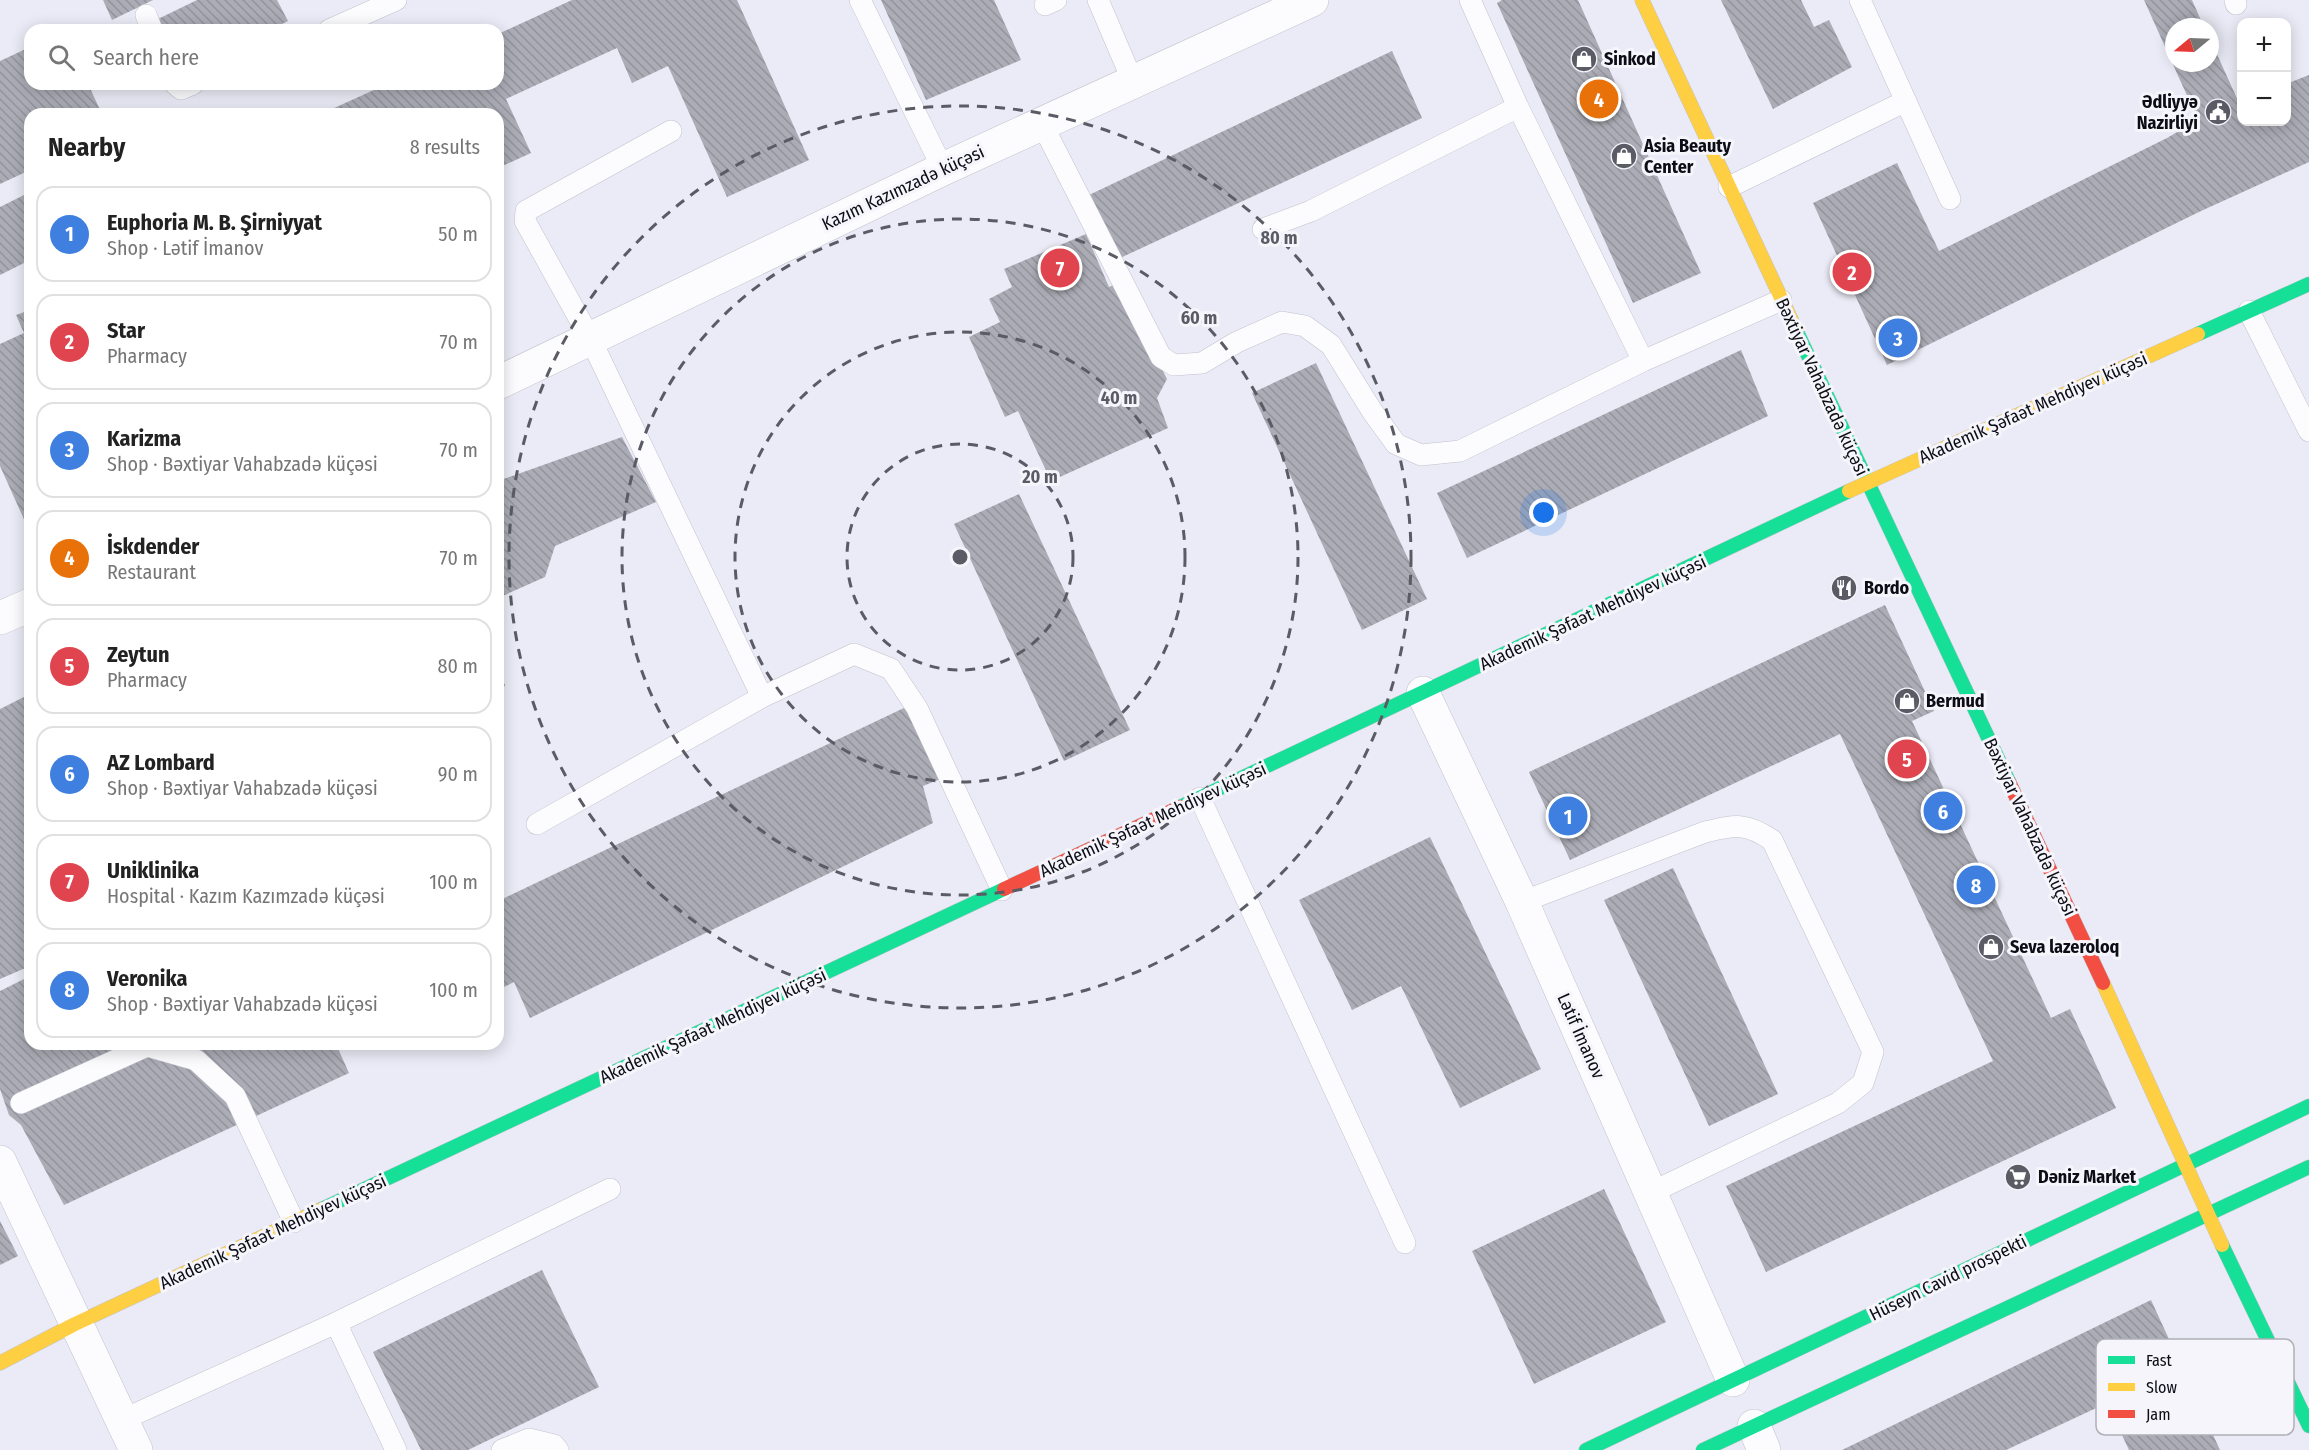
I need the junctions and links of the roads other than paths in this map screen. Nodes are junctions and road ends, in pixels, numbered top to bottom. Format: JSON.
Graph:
{"nodes":[{"id":1,"x":396,"y":0,"type":"edge"},
{"id":2,"x":860,"y":0,"type":"edge"},
{"id":3,"x":1098,"y":0,"type":"edge"},
{"id":4,"x":1312,"y":0,"type":"edge"},
{"id":5,"x":1470,"y":0,"type":"edge"},
{"id":6,"x":1642,"y":0,"type":"edge"},
{"id":7,"x":1860,"y":0,"type":"edge"},
{"id":8,"x":342,"y":24,"type":"edge"},
{"id":9,"x":1133,"y":82,"type":"junction"},
{"id":10,"x":1906,"y":101,"type":"junction"},
{"id":11,"x":1518,"y":107,"type":"junction"},
{"id":12,"x":1042,"y":124,"type":"junction"},
{"id":13,"x":671,"y":131,"type":"dead end"},
{"id":14,"x":943,"y":169,"type":"junction"},
{"id":15,"x":1729,"y":187,"type":"junction"},
{"id":16,"x":1950,"y":199,"type":"dead end"},
{"id":17,"x":1263,"y":229,"type":"dead end"},
{"id":18,"x":2309,"y":284,"type":"edge"},
{"id":19,"x":1781,"y":300,"type":"junction"},
{"id":20,"x":2249,"y":311,"type":"junction"},
{"id":21,"x":590,"y":338,"type":"junction"},
{"id":22,"x":1643,"y":361,"type":"junction"},
{"id":23,"x":504,"y":380,"type":"edge"},
{"id":24,"x":2309,"y":431,"type":"edge"},
{"id":25,"x":1867,"y":483,"type":"junction"},
{"id":26,"x":24,"y":608,"type":"edge"},
{"id":27,"x":0,"y":618,"type":"edge"},
{"id":28,"x":1423,"y":693,"type":"junction"},
{"id":29,"x":762,"y":697,"type":"junction"},
{"id":30,"x":1200,"y":798,"type":"junction"},
{"id":31,"x":537,"y":824,"type":"dead end"},
{"id":32,"x":1002,"y":890,"type":"junction"},
{"id":33,"x":1522,"y":902,"type":"junction"},
{"id":34,"x":138,"y":1050,"type":"edge"},
{"id":35,"x":161,"y":1050,"type":"edge"},
{"id":36,"x":21,"y":1103,"type":"dead end"},
{"id":37,"x":2309,"y":1106,"type":"edge"},
{"id":38,"x":0,"y":1162,"type":"edge"},
{"id":39,"x":2186,"y":1163,"type":"junction"},
{"id":40,"x":2309,"y":1167,"type":"edge"},
{"id":41,"x":610,"y":1189,"type":"dead end"},
{"id":42,"x":1650,"y":1193,"type":"junction"},
{"id":43,"x":2209,"y":1215,"type":"junction"},
{"id":44,"x":294,"y":1222,"type":"junction"},
{"id":45,"x":1405,"y":1243,"type":"dead end"},
{"id":46,"x":336,"y":1323,"type":"junction"},
{"id":47,"x":75,"y":1324,"type":"junction"},
{"id":48,"x":2267,"y":1339,"type":"edge"},
{"id":49,"x":0,"y":1363,"type":"edge"},
{"id":50,"x":1733,"y":1380,"type":"junction"},
{"id":51,"x":2294,"y":1395,"type":"edge"},
{"id":52,"x":122,"y":1420,"type":"junction"},
{"id":53,"x":2309,"y":1426,"type":"edge"},
{"id":54,"x":1759,"y":1438,"type":"edge"},
{"id":55,"x":136,"y":1450,"type":"edge"},
{"id":56,"x":396,"y":1450,"type":"edge"},
{"id":57,"x":502,"y":1450,"type":"edge"},
{"id":58,"x":558,"y":1450,"type":"edge"},
{"id":59,"x":1586,"y":1450,"type":"edge"},
{"id":60,"x":1703,"y":1450,"type":"edge"}],
"edges":[{"from":1,"to":8,"type":"lane"},
{"from":2,"to":14,"type":"lane"},
{"from":3,"to":9,"type":"lane"},
{"from":4,"to":9,"type":"street","name":"Kazım Kazımzadə küçəsi"},
{"from":5,"to":11,"type":"lane"},
{"from":6,"to":15,"type":"street","name":"Bəxtiyar Vahabzadə küçəsi"},
{"from":7,"to":10,"type":"lane"},
{"from":9,"to":12,"type":"street","name":"Kazım Kazımzadə küçəsi"},
{"from":10,"to":15,"type":"lane"},
{"from":10,"to":16,"type":"lane"},
{"from":11,"to":17,"type":"lane"},
{"from":11,"to":22,"type":"lane"},
{"from":12,"to":14,"type":"street","name":"Kazım Kazımzadə küçəsi"},
{"from":12,"to":22,"type":"lane"},
{"from":13,"to":21,"type":"lane"},
{"from":14,"to":21,"type":"street","name":"Kazım Kazımzadə küçəsi"},
{"from":15,"to":19,"type":"street","name":"Bəxtiyar Vahabzadə küçəsi"},
{"from":18,"to":20,"type":"street","name":"Akademik Şəfaət Mehdiyev küçəsi"},
{"from":19,"to":22,"type":"lane"},
{"from":19,"to":25,"type":"street","name":"Bəxtiyar Vahabzadə küçəsi"},
{"from":20,"to":24,"type":"lane"},
{"from":20,"to":25,"type":"street","name":"Akademik Şəfaət Mehdiyev küçəsi"},
{"from":21,"to":23,"type":"street","name":"Kazım Kazımzadə küçəsi"},
{"from":21,"to":29,"type":"lane"},
{"from":25,"to":28,"type":"street","name":"Akademik Şəfaət Mehdiyev küçəsi"},
{"from":25,"to":39,"type":"street","name":"Bəxtiyar Vahabzadə küçəsi"},
{"from":26,"to":27,"type":"street"},
{"from":28,"to":30,"type":"street","name":"Akademik Şəfaət Mehdiyev küçəsi"},
{"from":28,"to":33,"type":"street","name":"Lətif İmanov"},
{"from":29,"to":31,"type":"lane"},
{"from":29,"to":32,"type":"lane"},
{"from":30,"to":32,"type":"street","name":"Akademik Şəfaət Mehdiyev küçəsi"},
{"from":30,"to":45,"type":"lane"},
{"from":32,"to":44,"type":"street","name":"Akademik Şəfaət Mehdiyev küçəsi"},
{"from":33,"to":42,"type":"street","name":"Lətif İmanov"},
{"from":33,"to":42,"type":"lane"},
{"from":34,"to":36,"type":"lane"},
{"from":35,"to":44,"type":"lane"},
{"from":37,"to":39,"type":"street","name":"Hüseyn Cavid prospekti"},
{"from":38,"to":47,"type":"street"},
{"from":39,"to":43,"type":"street","name":"Bəxtiyar Vahabzadə küçəsi"},
{"from":39,"to":50,"type":"street","name":"Hüseyn Cavid prospekti"},
{"from":40,"to":43,"type":"street"},
{"from":41,"to":46,"type":"lane"},
{"from":42,"to":50,"type":"street","name":"Lətif İmanov"},
{"from":43,"to":48,"type":"street","name":"Bəxtiyar Vahabzadə küçəsi"},
{"from":43,"to":54,"type":"street"},
{"from":44,"to":47,"type":"street","name":"Akademik Şəfaət Mehdiyev küçəsi"},
{"from":46,"to":52,"type":"lane"},
{"from":46,"to":56,"type":"lane"},
{"from":47,"to":49,"type":"street","name":"Akademik Şəfaət Mehdiyev küçəsi"},
{"from":47,"to":52,"type":"street"},
{"from":50,"to":59,"type":"street","name":"Hüseyn Cavid prospekti"},
{"from":51,"to":53,"type":"street","name":"Bəxtiyar Vahabzadə küçəsi"},
{"from":52,"to":55,"type":"street"},
{"from":54,"to":60,"type":"street"},
{"from":57,"to":58,"type":"lane"}]}
